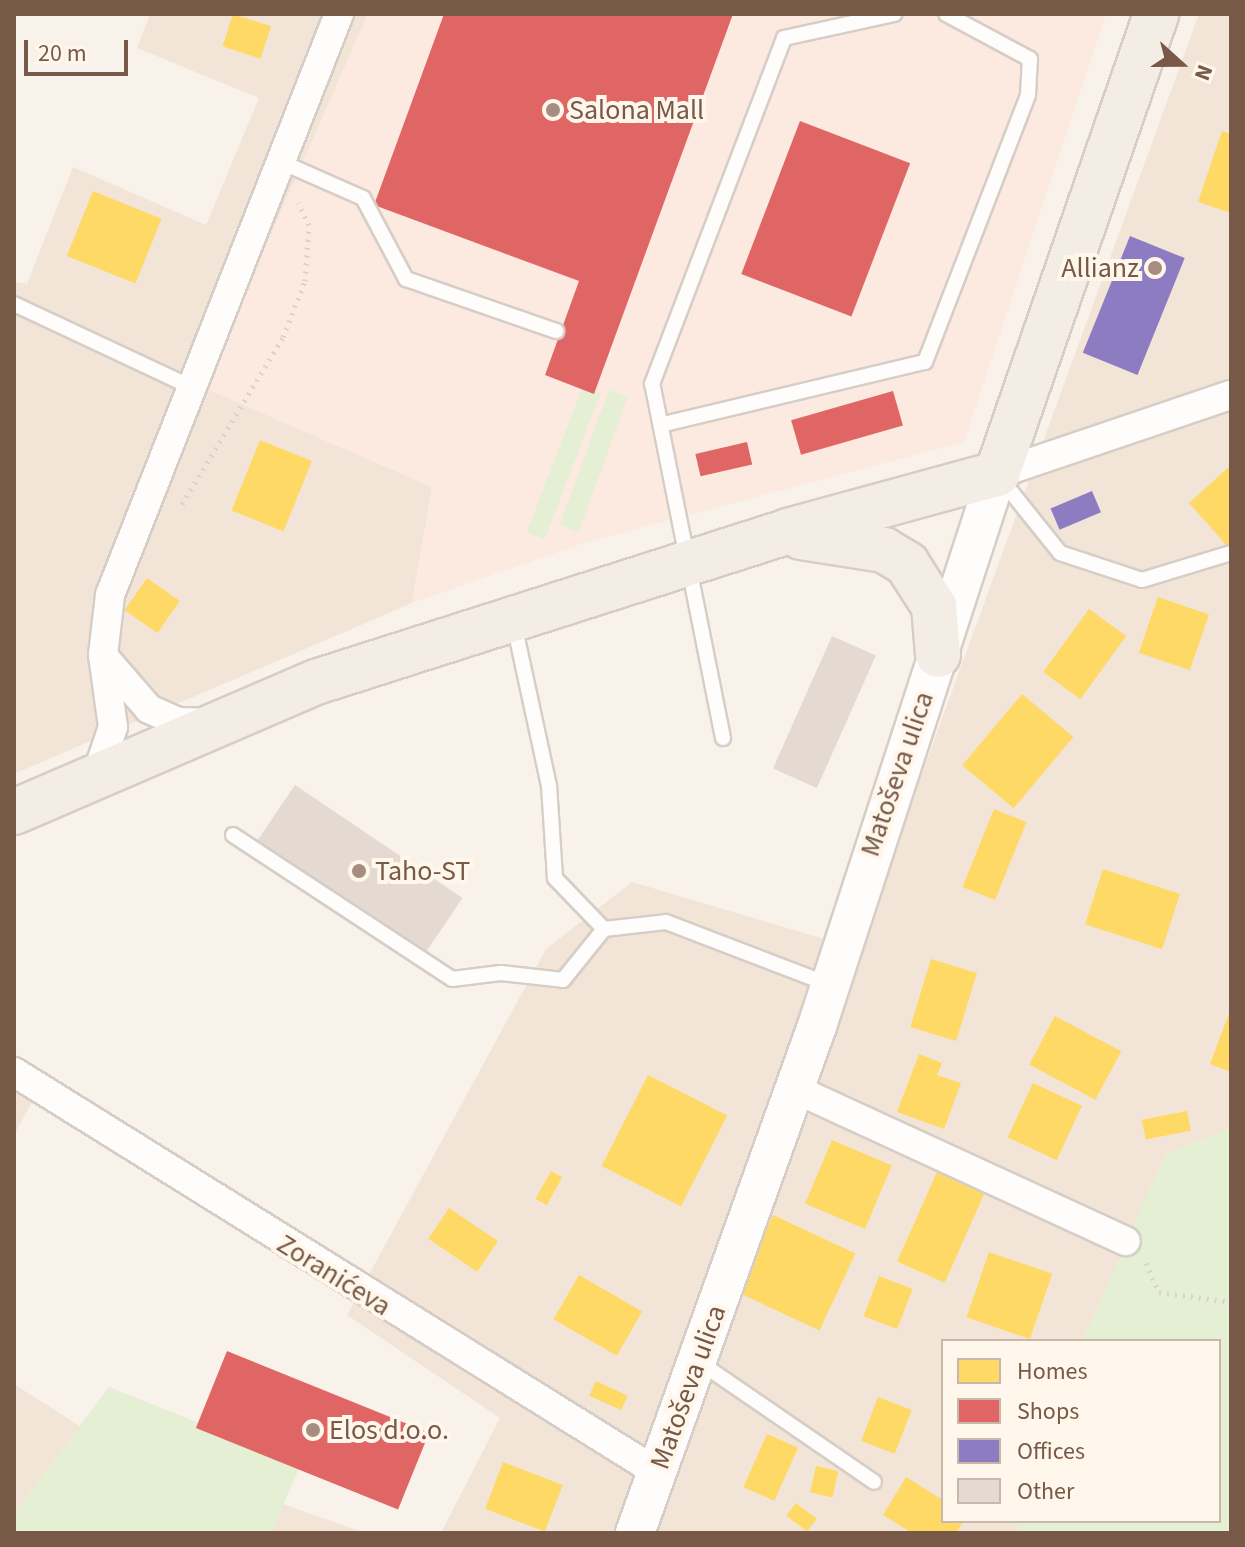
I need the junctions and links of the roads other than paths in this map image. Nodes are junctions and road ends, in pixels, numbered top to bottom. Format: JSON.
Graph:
{"nodes":[{"id":1,"x":339,"y":14,"type":"edge"},
{"id":2,"x":894,"y":14,"type":"edge"},
{"id":3,"x":946,"y":14,"type":"edge"},
{"id":4,"x":1156,"y":14,"type":"edge"},
{"id":5,"x":279,"y":161,"type":"junction"},
{"id":6,"x":14,"y":304,"type":"edge"},
{"id":7,"x":556,"y":331,"type":"dead end"},
{"id":8,"x":189,"y":386,"type":"junction"},
{"id":9,"x":1231,"y":395,"type":"edge"},
{"id":10,"x":664,"y":424,"type":"junction"},
{"id":11,"x":997,"y":474,"type":"junction"},
{"id":12,"x":788,"y":531,"type":"junction"},
{"id":13,"x":1231,"y":553,"type":"edge"},
{"id":14,"x":685,"y":563,"type":"junction"},
{"id":15,"x":513,"y":618,"type":"junction"},
{"id":16,"x":103,"y":655,"type":"junction"},
{"id":17,"x":938,"y":655,"type":"junction"},
{"id":18,"x":220,"y":724,"type":"junction"},
{"id":19,"x":723,"y":738,"type":"dead end"},
{"id":20,"x":96,"y":777,"type":"junction"},
{"id":21,"x":14,"y":812,"type":"edge"},
{"id":22,"x":233,"y":835,"type":"dead end"},
{"id":23,"x":604,"y":929,"type":"junction"},
{"id":24,"x":831,"y":985,"type":"junction"},
{"id":25,"x":14,"y":1072,"type":"edge"},
{"id":26,"x":795,"y":1089,"type":"junction"},
{"id":27,"x":1126,"y":1241,"type":"road end"},
{"id":28,"x":699,"y":1361,"type":"junction"},
{"id":29,"x":657,"y":1472,"type":"junction"},
{"id":30,"x":874,"y":1482,"type":"dead end"},
{"id":31,"x":635,"y":1533,"type":"edge"}],
"edges":[{"from":1,"to":5,"type":"street"},
{"from":2,"to":10,"type":"lane"},
{"from":3,"to":10,"type":"lane"},
{"from":4,"to":11,"type":"main road","name":"Matoševa ulica"},
{"from":5,"to":7,"type":"lane"},
{"from":5,"to":8,"type":"street"},
{"from":6,"to":8,"type":"lane"},
{"from":8,"to":16,"type":"street"},
{"from":9,"to":11,"type":"street"},
{"from":10,"to":14,"type":"lane"},
{"from":11,"to":12,"type":"main road"},
{"from":11,"to":13,"type":"lane"},
{"from":11,"to":17,"type":"main road","name":"Matoševa ulica"},
{"from":12,"to":14,"type":"main road"},
{"from":12,"to":17,"type":"main road"},
{"from":14,"to":15,"type":"main road"},
{"from":14,"to":19,"type":"lane"},
{"from":15,"to":18,"type":"main road"},
{"from":15,"to":23,"type":"lane"},
{"from":16,"to":18,"type":"street"},
{"from":16,"to":20,"type":"street"},
{"from":17,"to":24,"type":"main road","name":"Matoševa ulica"},
{"from":18,"to":20,"type":"main road"},
{"from":20,"to":21,"type":"main road"},
{"from":22,"to":23,"type":"lane"},
{"from":23,"to":24,"type":"lane"},
{"from":24,"to":26,"type":"main road","name":"Matoševa ulica"},
{"from":25,"to":29,"type":"street","name":"Zoranićeva"},
{"from":26,"to":27,"type":"street"},
{"from":26,"to":28,"type":"main road","name":"Matoševa ulica"},
{"from":28,"to":29,"type":"main road","name":"Matoševa ulica"},
{"from":28,"to":30,"type":"lane"},
{"from":29,"to":31,"type":"main road","name":"Matoševa ulica"}]}
